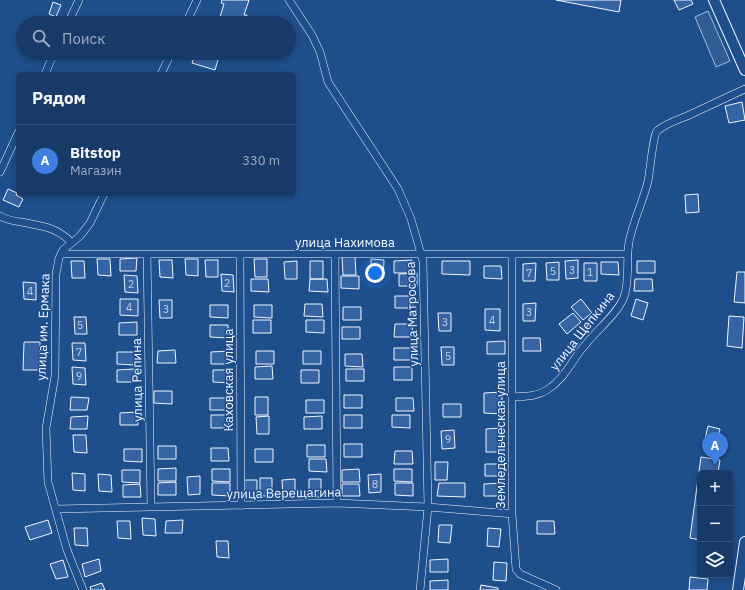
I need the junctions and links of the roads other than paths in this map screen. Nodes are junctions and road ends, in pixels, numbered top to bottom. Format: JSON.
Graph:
{"nodes":[{"id":1,"x":79,"y":0,"type":"edge"},
{"id":2,"x":197,"y":0,"type":"edge"},
{"id":3,"x":289,"y":0,"type":"edge"},
{"id":4,"x":714,"y":0,"type":"edge"},
{"id":5,"x":71,"y":16,"type":"edge"},
{"id":6,"x":189,"y":16,"type":"edge"},
{"id":7,"x":51,"y":60,"type":"edge"},
{"id":8,"x":168,"y":60,"type":"edge"},
{"id":9,"x":745,"y":70,"type":"edge"},
{"id":10,"x":46,"y":72,"type":"edge"},
{"id":11,"x":162,"y":72,"type":"edge"},
{"id":12,"x":745,"y":89,"type":"edge"},
{"id":13,"x":16,"y":137,"type":"edge"},
{"id":14,"x":0,"y":172,"type":"edge"},
{"id":15,"x":103,"y":196,"type":"edge"},
{"id":16,"x":0,"y":216,"type":"edge"},
{"id":17,"x":71,"y":242,"type":"junction"},
{"id":18,"x":61,"y":254,"type":"junction"},
{"id":19,"x":147,"y":254,"type":"junction"},
{"id":20,"x":240,"y":254,"type":"junction"},
{"id":21,"x":335,"y":254,"type":"junction"},
{"id":22,"x":422,"y":254,"type":"junction"},
{"id":23,"x":512,"y":254,"type":"junction"},
{"id":24,"x":628,"y":254,"type":"junction"},
{"id":25,"x":512,"y":397,"type":"junction"},
{"id":26,"x":337,"y":504,"type":"junction"},
{"id":27,"x":151,"y":506,"type":"junction"},
{"id":28,"x":241,"y":506,"type":"junction"},
{"id":29,"x":428,"y":507,"type":"junction"},
{"id":30,"x":56,"y":509,"type":"junction"},
{"id":31,"x":512,"y":514,"type":"junction"},
{"id":32,"x":745,"y":542,"type":"edge"},
{"id":33,"x":83,"y":590,"type":"edge"},
{"id":34,"x":420,"y":590,"type":"edge"},
{"id":35,"x":556,"y":590,"type":"edge"},
{"id":36,"x":738,"y":590,"type":"edge"}],
"edges":[{"from":1,"to":5,"type":"street"},
{"from":2,"to":6,"type":"street"},
{"from":3,"to":22,"type":"street","name":"улица Матросова"},
{"from":4,"to":9,"type":"street"},
{"from":7,"to":10,"type":"street"},
{"from":8,"to":11,"type":"street"},
{"from":12,"to":24,"type":"street","name":"улица Щепкина"},
{"from":13,"to":14,"type":"street"},
{"from":15,"to":17,"type":"street","name":"улица им. Ермака"},
{"from":16,"to":17,"type":"street"},
{"from":17,"to":18,"type":"street","name":"улица им. Ермака"},
{"from":18,"to":19,"type":"street","name":"улица Нахимова"},
{"from":18,"to":30,"type":"street","name":"улица им. Ермака"},
{"from":19,"to":20,"type":"street","name":"улица Нахимова"},
{"from":19,"to":27,"type":"street","name":"улица Репина"},
{"from":20,"to":21,"type":"street","name":"улица Нахимова"},
{"from":20,"to":28,"type":"street","name":"Каховская улица"},
{"from":21,"to":22,"type":"street","name":"улица Нахимова"},
{"from":21,"to":26,"type":"street"},
{"from":22,"to":23,"type":"street","name":"улица Нахимова"},
{"from":22,"to":29,"type":"street","name":"улица Матросова"},
{"from":23,"to":24,"type":"street","name":"улица Нахимова"},
{"from":23,"to":25,"type":"street","name":"Земледельческая улица"},
{"from":24,"to":25,"type":"street","name":"улица Щепкина"},
{"from":25,"to":31,"type":"street","name":"Земледельческая улица"},
{"from":26,"to":28,"type":"street","name":"улица Верещагина"},
{"from":26,"to":29,"type":"street","name":"улица Верещагина"},
{"from":27,"to":28,"type":"street","name":"улица Верещагина"},
{"from":27,"to":30,"type":"street","name":"улица Верещагина"},
{"from":29,"to":31,"type":"street","name":"улица Верещагина"},
{"from":29,"to":34,"type":"street","name":"улица Матросова"},
{"from":30,"to":33,"type":"street","name":"улица им. Ермака"},
{"from":31,"to":35,"type":"street","name":"Земледельческая улица"},
{"from":32,"to":36,"type":"street"}]}
